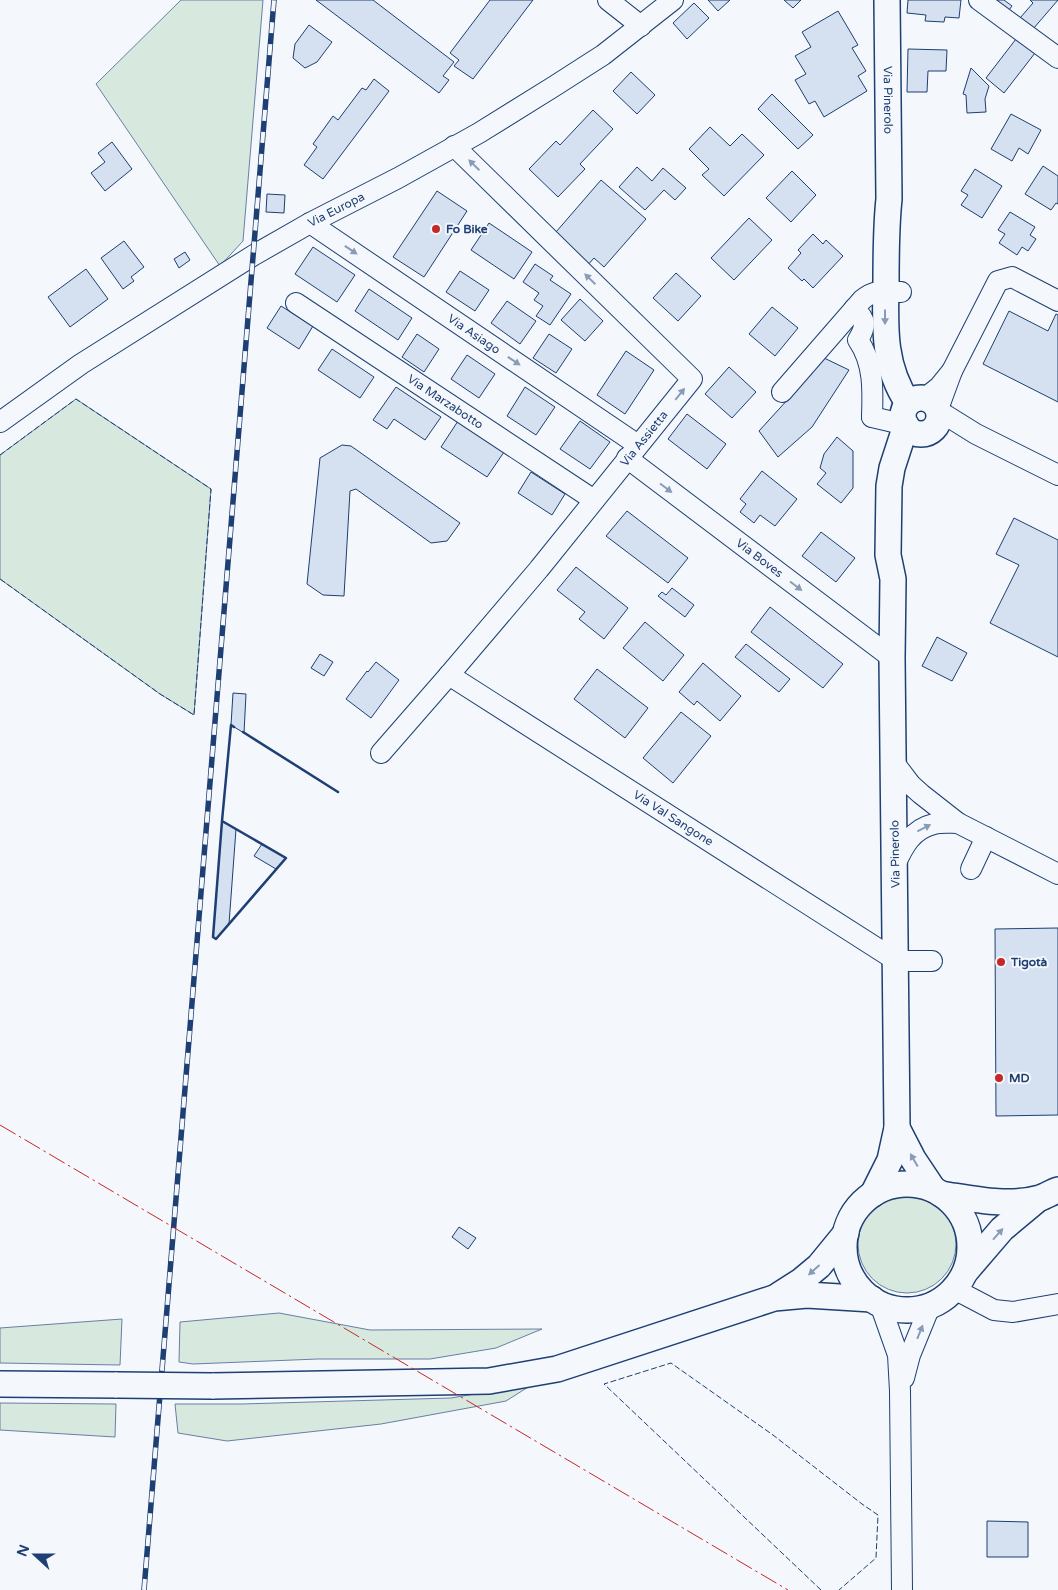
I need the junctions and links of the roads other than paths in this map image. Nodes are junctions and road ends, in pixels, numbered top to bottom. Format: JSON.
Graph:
{"nodes":[{"id":1,"x":608,"y":0,"type":"edge"},
{"id":2,"x":673,"y":0,"type":"edge"},
{"id":3,"x":887,"y":0,"type":"edge"},
{"id":4,"x":979,"y":0,"type":"edge"},
{"id":5,"x":641,"y":26,"type":"junction"},
{"id":6,"x":1058,"y":58,"type":"edge"},
{"id":7,"x":454,"y":146,"type":"junction"},
{"id":8,"x":310,"y":222,"type":"junction"},
{"id":9,"x":893,"y":292,"type":"junction"},
{"id":10,"x":1058,"y":301,"type":"edge"},
{"id":11,"x":296,"y":303,"type":"dead end"},
{"id":12,"x":854,"y":309,"type":"junction"},
{"id":13,"x":782,"y":392,"type":"dead end"},
{"id":14,"x":922,"y":413,"type":"junction"},
{"id":15,"x":0,"y":422,"type":"edge"},
{"id":16,"x":632,"y":452,"type":"junction"},
{"id":17,"x":1058,"y":475,"type":"edge"},
{"id":18,"x":594,"y":500,"type":"junction"},
{"id":19,"x":892,"y":658,"type":"junction"},
{"id":20,"x":449,"y":675,"type":"junction"},
{"id":21,"x":381,"y":753,"type":"dead end"},
{"id":22,"x":894,"y":764,"type":"junction"},
{"id":23,"x":958,"y":823,"type":"junction"},
{"id":24,"x":986,"y":838,"type":"junction"},
{"id":25,"x":895,"y":865,"type":"junction"},
{"id":26,"x":971,"y":870,"type":"dead end"},
{"id":27,"x":1058,"y":874,"type":"edge"},
{"id":28,"x":897,"y":961,"type":"junction"},
{"id":29,"x":932,"y":961,"type":"dead end"},
{"id":30,"x":897,"y":1128,"type":"junction"},
{"id":31,"x":937,"y":1192,"type":"junction"},
{"id":32,"x":874,"y":1194,"type":"junction"},
{"id":33,"x":1049,"y":1194,"type":"edge"},
{"id":34,"x":846,"y":1233,"type":"junction"},
{"id":35,"x":960,"y":1280,"type":"junction"},
{"id":36,"x":774,"y":1298,"type":"junction"},
{"id":37,"x":876,"y":1302,"type":"junction"},
{"id":38,"x":1058,"y":1304,"type":"edge"},
{"id":39,"x":930,"y":1306,"type":"junction"},
{"id":40,"x":0,"y":1384,"type":"edge"},
{"id":41,"x":900,"y":1392,"type":"junction"},
{"id":42,"x":902,"y":1590,"type":"edge"}],
"edges":[{"from":1,"to":5,"type":"street"},
{"from":2,"to":5,"type":"street","name":"Via Europa"},
{"from":3,"to":9,"type":"main road","name":"Via Pinerolo"},
{"from":4,"to":6,"type":"street"},
{"from":5,"to":7,"type":"street","name":"Via Europa"},
{"from":7,"to":8,"type":"street","name":"Via Europa"},
{"from":16,"to":7,"type":"street","name":"Via Assietta","one_way":true},
{"from":8,"to":15,"type":"street","name":"Via Europa"},
{"from":8,"to":16,"type":"street","name":"Via Asiago","one_way":true},
{"from":9,"to":12,"type":"street"},
{"from":9,"to":14,"type":"main road","name":"Via Pinerolo"},
{"from":10,"to":14,"type":"street"},
{"from":11,"to":18,"type":"street","name":"Via Marzabotto"},
{"from":12,"to":13,"type":"street"},
{"from":12,"to":14,"type":"street"},
{"from":14,"to":17,"type":"street"},
{"from":14,"to":19,"type":"main road","name":"Via Pinerolo"},
{"from":16,"to":18,"type":"street","name":"Via Assietta"},
{"from":16,"to":19,"type":"street","name":"Via Boves","one_way":true},
{"from":18,"to":20,"type":"street","name":"Via Assietta"},
{"from":19,"to":22,"type":"main road","name":"Via Pinerolo"},
{"from":20,"to":21,"type":"street","name":"Via Assietta"},
{"from":20,"to":28,"type":"street","name":"Via Val Sangone"},
{"from":22,"to":23,"type":"street"},
{"from":22,"to":25,"type":"main road","name":"Via Pinerolo"},
{"from":23,"to":24,"type":"street"},
{"from":25,"to":23,"type":"street","one_way":true},
{"from":24,"to":26,"type":"street"},
{"from":24,"to":27,"type":"street"},
{"from":25,"to":28,"type":"main road","name":"Via Pinerolo"},
{"from":28,"to":29,"type":"street"},
{"from":28,"to":30,"type":"main road","name":"Via Pinerolo"},
{"from":31,"to":30,"type":"main road","name":"Via Pinerolo","one_way":true},
{"from":30,"to":32,"type":"main road","name":"Via Pinerolo"},
{"from":31,"to":32,"type":"main road"},
{"from":31,"to":33,"type":"main road"},
{"from":31,"to":35,"type":"main road"},
{"from":32,"to":34,"type":"main road"},
{"from":35,"to":33,"type":"main road","one_way":true},
{"from":34,"to":36,"type":"main road","one_way":true},
{"from":34,"to":37,"type":"main road"},
{"from":35,"to":38,"type":"street"},
{"from":35,"to":39,"type":"main road"},
{"from":36,"to":37,"type":"main road"},
{"from":36,"to":40,"type":"main road","bridge":true},
{"from":37,"to":39,"type":"main road"},
{"from":37,"to":41,"type":"street"},
{"from":41,"to":39,"type":"street","one_way":true},
{"from":41,"to":42,"type":"street"}]}
